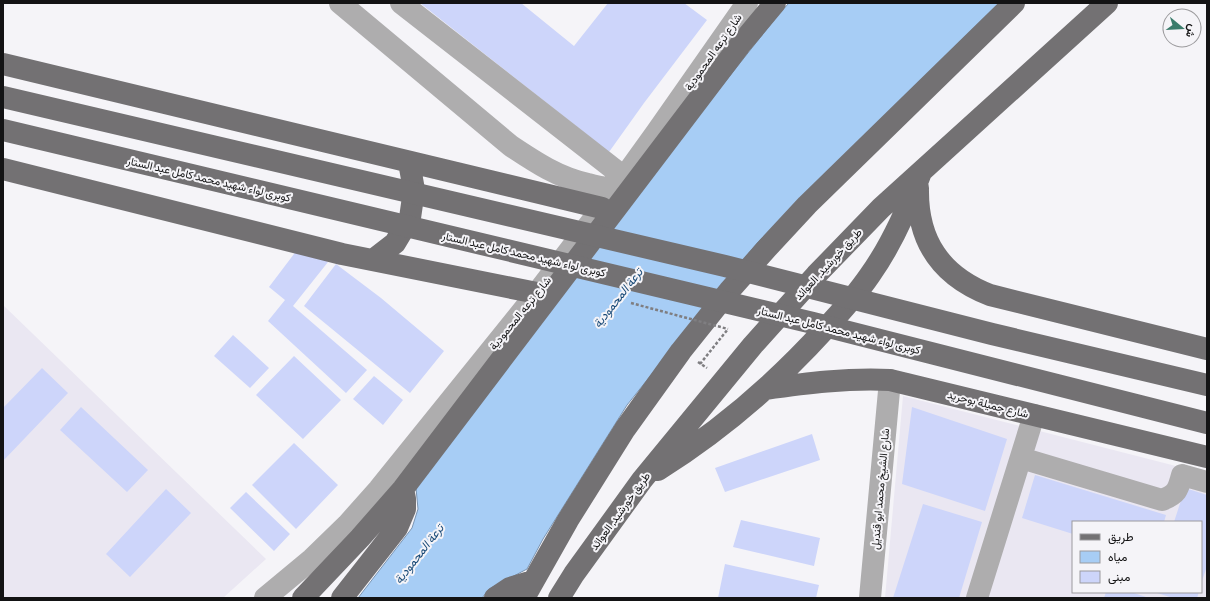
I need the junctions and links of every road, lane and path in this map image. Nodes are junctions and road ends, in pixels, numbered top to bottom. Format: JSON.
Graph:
{"nodes":[{"id":1,"x":340,"y":3,"type":"edge"},
{"id":2,"x":401,"y":3,"type":"edge"},
{"id":3,"x":747,"y":3,"type":"edge"},
{"id":4,"x":775,"y":3,"type":"edge"},
{"id":5,"x":1014,"y":3,"type":"edge"},
{"id":6,"x":1107,"y":3,"type":"edge"},
{"id":7,"x":3,"y":64,"type":"edge"},
{"id":8,"x":3,"y":97,"type":"edge"},
{"id":9,"x":3,"y":130,"type":"edge"},
{"id":10,"x":409,"y":162,"type":"junction"},
{"id":11,"x":3,"y":169,"type":"edge"},
{"id":12,"x":921,"y":172,"type":"junction"},
{"id":13,"x":620,"y":183,"type":"junction"},
{"id":14,"x":602,"y":208,"type":"junction"},
{"id":15,"x":373,"y":260,"type":"junction"},
{"id":16,"x":537,"y":293,"type":"junction"},
{"id":17,"x":728,"y":329,"type":"dead end"},
{"id":18,"x":1207,"y":349,"type":"edge"},
{"id":19,"x":700,"y":364,"type":"dead end"},
{"id":20,"x":890,"y":380,"type":"junction"},
{"id":21,"x":1207,"y":385,"type":"edge"},
{"id":22,"x":765,"y":389,"type":"junction"},
{"id":23,"x":1034,"y":415,"type":"junction"},
{"id":24,"x":1207,"y":423,"type":"edge"},
{"id":25,"x":1207,"y":457,"type":"edge"},
{"id":26,"x":1021,"y":458,"type":"junction"},
{"id":27,"x":642,"y":480,"type":"junction"},
{"id":28,"x":1207,"y":482,"type":"edge"},
{"id":29,"x":403,"y":489,"type":"junction"},
{"id":30,"x":528,"y":590,"type":"edge"},
{"id":31,"x":265,"y":598,"type":"edge"},
{"id":32,"x":303,"y":598,"type":"edge"},
{"id":33,"x":342,"y":598,"type":"edge"},
{"id":34,"x":495,"y":598,"type":"edge"},
{"id":35,"x":559,"y":598,"type":"edge"},
{"id":36,"x":870,"y":598,"type":"edge"},
{"id":37,"x":977,"y":598,"type":"edge"}],
"edges":[{"from":1,"to":13,"type":"street"},
{"from":2,"to":13,"type":"street"},
{"from":3,"to":13,"type":"street","name":"شارع ترعه المحمودية"},
{"from":4,"to":29,"type":"main road"},
{"from":5,"to":30,"type":"main road"},
{"from":6,"to":12,"type":"main road","name":"طريق خورشيد, العوائد"},
{"from":7,"to":10,"type":"main road"},
{"from":8,"to":21,"type":"main road","bridge":true},
{"from":9,"to":24,"type":"main road","name":"كوبرى لواء شهيد محمد كامل عبد الستار","bridge":true},
{"from":10,"to":14,"type":"main road"},
{"from":10,"to":15,"type":"main road"},
{"from":11,"to":15,"type":"main road"},
{"from":12,"to":18,"type":"main road"},
{"from":12,"to":22,"type":"main road"},
{"from":12,"to":27,"type":"main road","name":"طريق خورشيد, العوائد"},
{"from":13,"to":14,"type":"street","name":"شارع ترعه المحمودية"},
{"from":14,"to":16,"type":"street","name":"شارع ترعه المحمودية"},
{"from":15,"to":16,"type":"main road"},
{"from":16,"to":31,"type":"street","name":"شارع ترعه المحمودية"},
{"from":17,"to":19,"type":"path"},
{"from":20,"to":22,"type":"main road","name":"شارع جميلة بوحريد"},
{"from":20,"to":23,"type":"main road","name":"شارع جميلة بوحريد"},
{"from":20,"to":36,"type":"street","name":"شارع الشيخ محمد ابو قنديل"},
{"from":22,"to":27,"type":"main road"},
{"from":23,"to":25,"type":"main road","name":"شارع جميلة بوحريد"},
{"from":23,"to":26,"type":"street"},
{"from":26,"to":28,"type":"street"},
{"from":26,"to":37,"type":"street"},
{"from":27,"to":35,"type":"main road","name":"طريق خورشيد, العوائد"},
{"from":29,"to":32,"type":"main road"},
{"from":29,"to":33,"type":"main road"},
{"from":30,"to":34,"type":"main road"}]}
